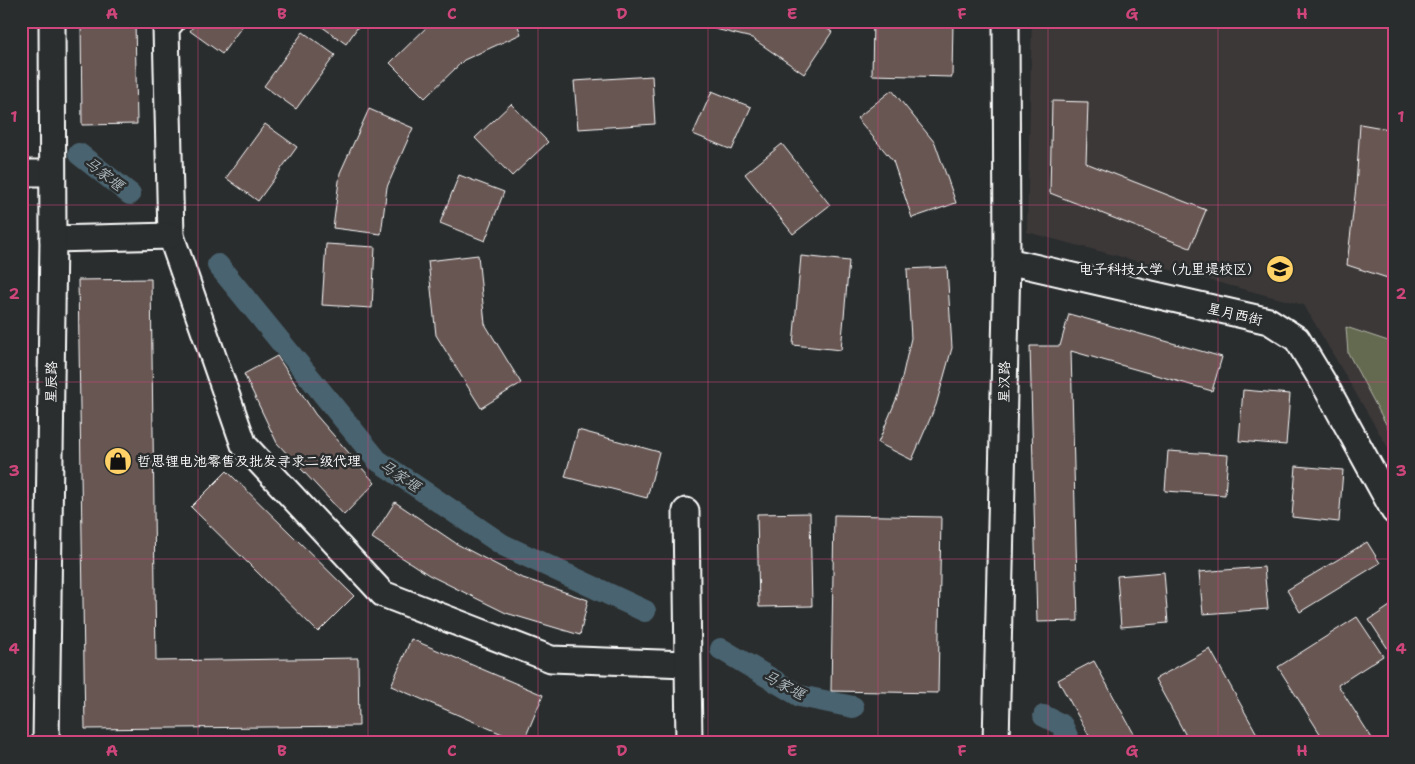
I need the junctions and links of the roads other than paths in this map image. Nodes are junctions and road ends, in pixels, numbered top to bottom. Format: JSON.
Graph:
{"nodes":[{"id":1,"x":52,"y":21,"type":"edge"},
{"id":2,"x":172,"y":21,"type":"edge"},
{"id":3,"x":1006,"y":21,"type":"edge"},
{"id":4,"x":21,"y":173,"type":"edge"},
{"id":5,"x":52,"y":173,"type":"junction"},
{"id":6,"x":171,"y":236,"type":"junction"},
{"id":7,"x":53,"y":239,"type":"junction"},
{"id":8,"x":1007,"y":261,"type":"junction"},
{"id":9,"x":686,"y":511,"type":"dead end"},
{"id":10,"x":1394,"y":511,"type":"edge"},
{"id":11,"x":687,"y":664,"type":"junction"},
{"id":12,"x":46,"y":743,"type":"edge"},
{"id":13,"x":689,"y":743,"type":"edge"},
{"id":14,"x":996,"y":743,"type":"edge"}],
"edges":[{"from":1,"to":5,"type":"street","name":"星辰路"},
{"from":2,"to":6,"type":"street"},
{"from":3,"to":8,"type":"street","name":"星汉路"},
{"from":4,"to":5,"type":"street"},
{"from":5,"to":7,"type":"street","name":"星辰路"},
{"from":6,"to":7,"type":"street"},
{"from":6,"to":11,"type":"street"},
{"from":7,"to":12,"type":"street","name":"星辰路"},
{"from":8,"to":10,"type":"street","name":"星月西街"},
{"from":8,"to":14,"type":"street","name":"星汉路"},
{"from":9,"to":11,"type":"street"},
{"from":11,"to":13,"type":"street"}]}
